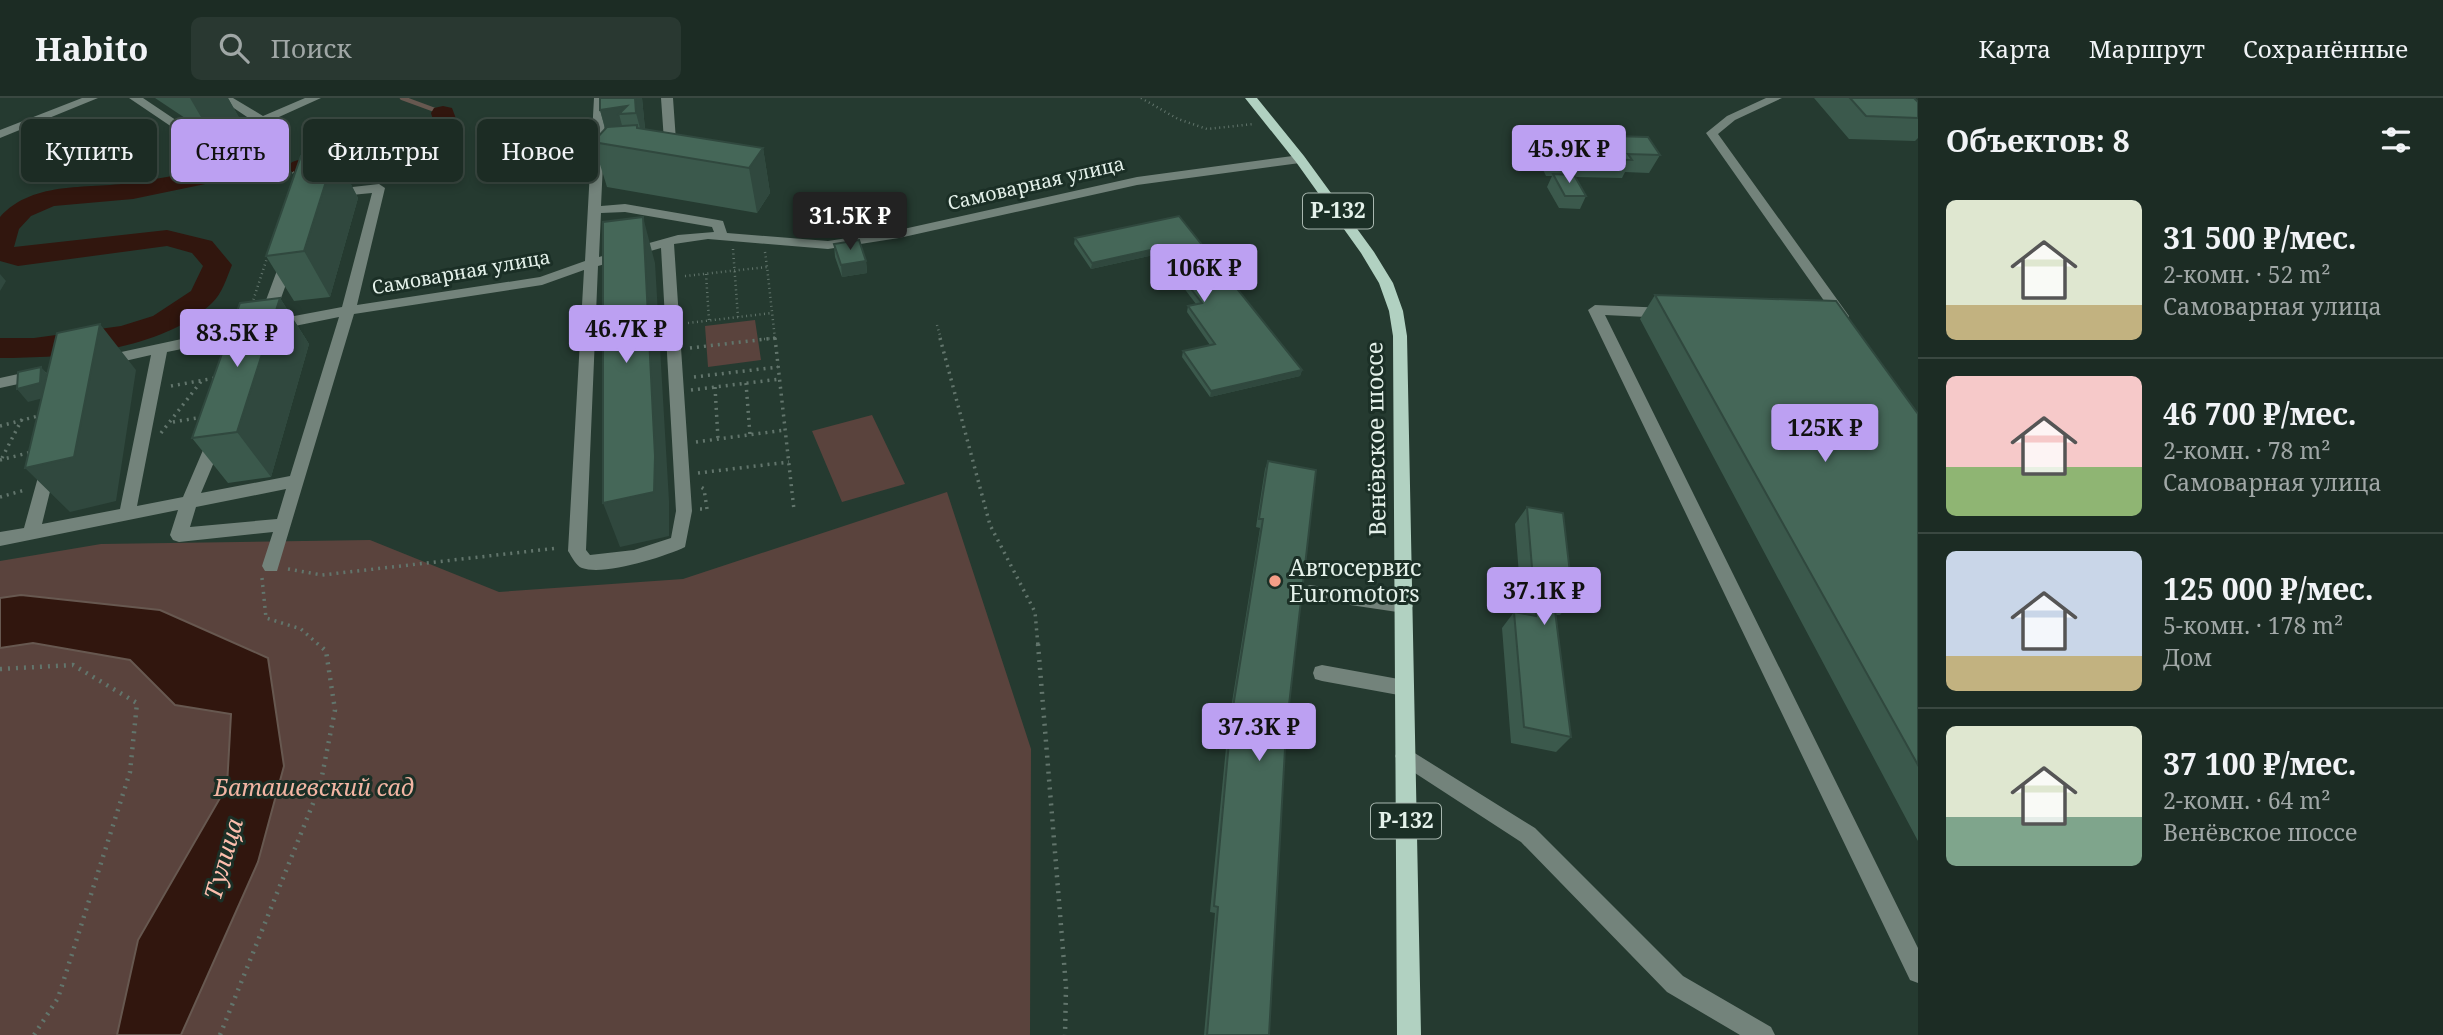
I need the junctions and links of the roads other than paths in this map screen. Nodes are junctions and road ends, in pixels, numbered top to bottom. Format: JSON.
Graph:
{"nodes":[{"id":1,"x":92,"y":98,"type":"edge"},
{"id":2,"x":135,"y":98,"type":"edge"},
{"id":3,"x":225,"y":98,"type":"edge"},
{"id":4,"x":315,"y":98,"type":"edge"},
{"id":5,"x":600,"y":98,"type":"edge"},
{"id":6,"x":667,"y":98,"type":"edge"},
{"id":7,"x":1251,"y":98,"type":"edge"},
{"id":8,"x":1776,"y":98,"type":"edge"},
{"id":9,"x":259,"y":119,"type":"edge"},
{"id":10,"x":267,"y":119,"type":"edge"},
{"id":11,"x":171,"y":122,"type":"edge"},
{"id":12,"x":0,"y":134,"type":"edge"},
{"id":13,"x":1300,"y":159,"type":"junction"},
{"id":14,"x":685,"y":163,"type":"edge"},
{"id":15,"x":313,"y":195,"type":"edge"},
{"id":16,"x":594,"y":210,"type":"junction"},
{"id":17,"x":727,"y":236,"type":"junction"},
{"id":18,"x":667,"y":243,"type":"junction"},
{"id":19,"x":293,"y":247,"type":"edge"},
{"id":20,"x":592,"y":263,"type":"junction"},
{"id":21,"x":348,"y":311,"type":"junction"},
{"id":22,"x":1678,"y":313,"type":"edge"},
{"id":23,"x":1817,"y":318,"type":"edge"},
{"id":24,"x":261,"y":332,"type":"junction"},
{"id":25,"x":160,"y":349,"type":"junction"},
{"id":26,"x":85,"y":365,"type":"edge"},
{"id":27,"x":61,"y":370,"type":"edge"},
{"id":28,"x":0,"y":383,"type":"edge"},
{"id":29,"x":225,"y":416,"type":"edge"},
{"id":30,"x":53,"y":446,"type":"edge"},
{"id":31,"x":295,"y":481,"type":"junction"},
{"id":32,"x":189,"y":502,"type":"junction"},
{"id":33,"x":127,"y":514,"type":"junction"},
{"id":34,"x":282,"y":525,"type":"junction"},
{"id":35,"x":31,"y":533,"type":"junction"},
{"id":36,"x":0,"y":539,"type":"edge"},
{"id":37,"x":271,"y":566,"type":"road end"},
{"id":38,"x":1310,"y":592,"type":"dead end"},
{"id":39,"x":1404,"y":606,"type":"junction"},
{"id":40,"x":1322,"y":673,"type":"dead end"},
{"id":41,"x":1404,"y":688,"type":"junction"},
{"id":42,"x":1405,"y":756,"type":"junction"},
{"id":43,"x":1918,"y":972,"type":"edge"},
{"id":44,"x":1409,"y":1035,"type":"edge"},
{"id":45,"x":1763,"y":1035,"type":"edge"}],
"edges":[{"from":1,"to":12,"type":"street"},
{"from":2,"to":11,"type":"street"},
{"from":3,"to":9,"type":"street"},
{"from":4,"to":10,"type":"street"},
{"from":5,"to":16,"type":"street"},
{"from":6,"to":14,"type":"street"},
{"from":7,"to":13,"type":"main road","name":"Венёвское шоссе","number":"Р-132"},
{"from":8,"to":23,"type":"street"},
{"from":13,"to":17,"type":"street","name":"Самоварная улица"},
{"from":13,"to":39,"type":"main road","name":"Венёвское шоссе","number":"Р-132"},
{"from":15,"to":21,"type":"street"},
{"from":16,"to":17,"type":"street"},
{"from":16,"to":20,"type":"street"},
{"from":17,"to":18,"type":"street","name":"Самоварная улица"},
{"from":18,"to":20,"type":"street","name":"Самоварная улица"},
{"from":18,"to":20,"type":"street"},
{"from":19,"to":24,"type":"street"},
{"from":20,"to":21,"type":"street","name":"Самоварная улица"},
{"from":21,"to":24,"type":"street","name":"Самоварная улица"},
{"from":21,"to":31,"type":"street"},
{"from":22,"to":43,"type":"street"},
{"from":24,"to":25,"type":"street","name":"Самоварная улица"},
{"from":25,"to":26,"type":"street","name":"Самоварная улица"},
{"from":25,"to":33,"type":"street"},
{"from":27,"to":28,"type":"street"},
{"from":29,"to":32,"type":"street"},
{"from":30,"to":35,"type":"street"},
{"from":31,"to":32,"type":"street"},
{"from":31,"to":34,"type":"street"},
{"from":32,"to":33,"type":"street"},
{"from":32,"to":34,"type":"street"},
{"from":33,"to":35,"type":"street"},
{"from":34,"to":37,"type":"street"},
{"from":35,"to":36,"type":"street"},
{"from":38,"to":39,"type":"street"},
{"from":39,"to":41,"type":"main road","name":"Венёвское шоссе","number":"Р-132"},
{"from":40,"to":41,"type":"street"},
{"from":41,"to":42,"type":"main road","name":"Венёвское шоссе","number":"Р-132"},
{"from":42,"to":44,"type":"main road","name":"Венёвское шоссе","number":"Р-132"},
{"from":42,"to":45,"type":"street"}]}
